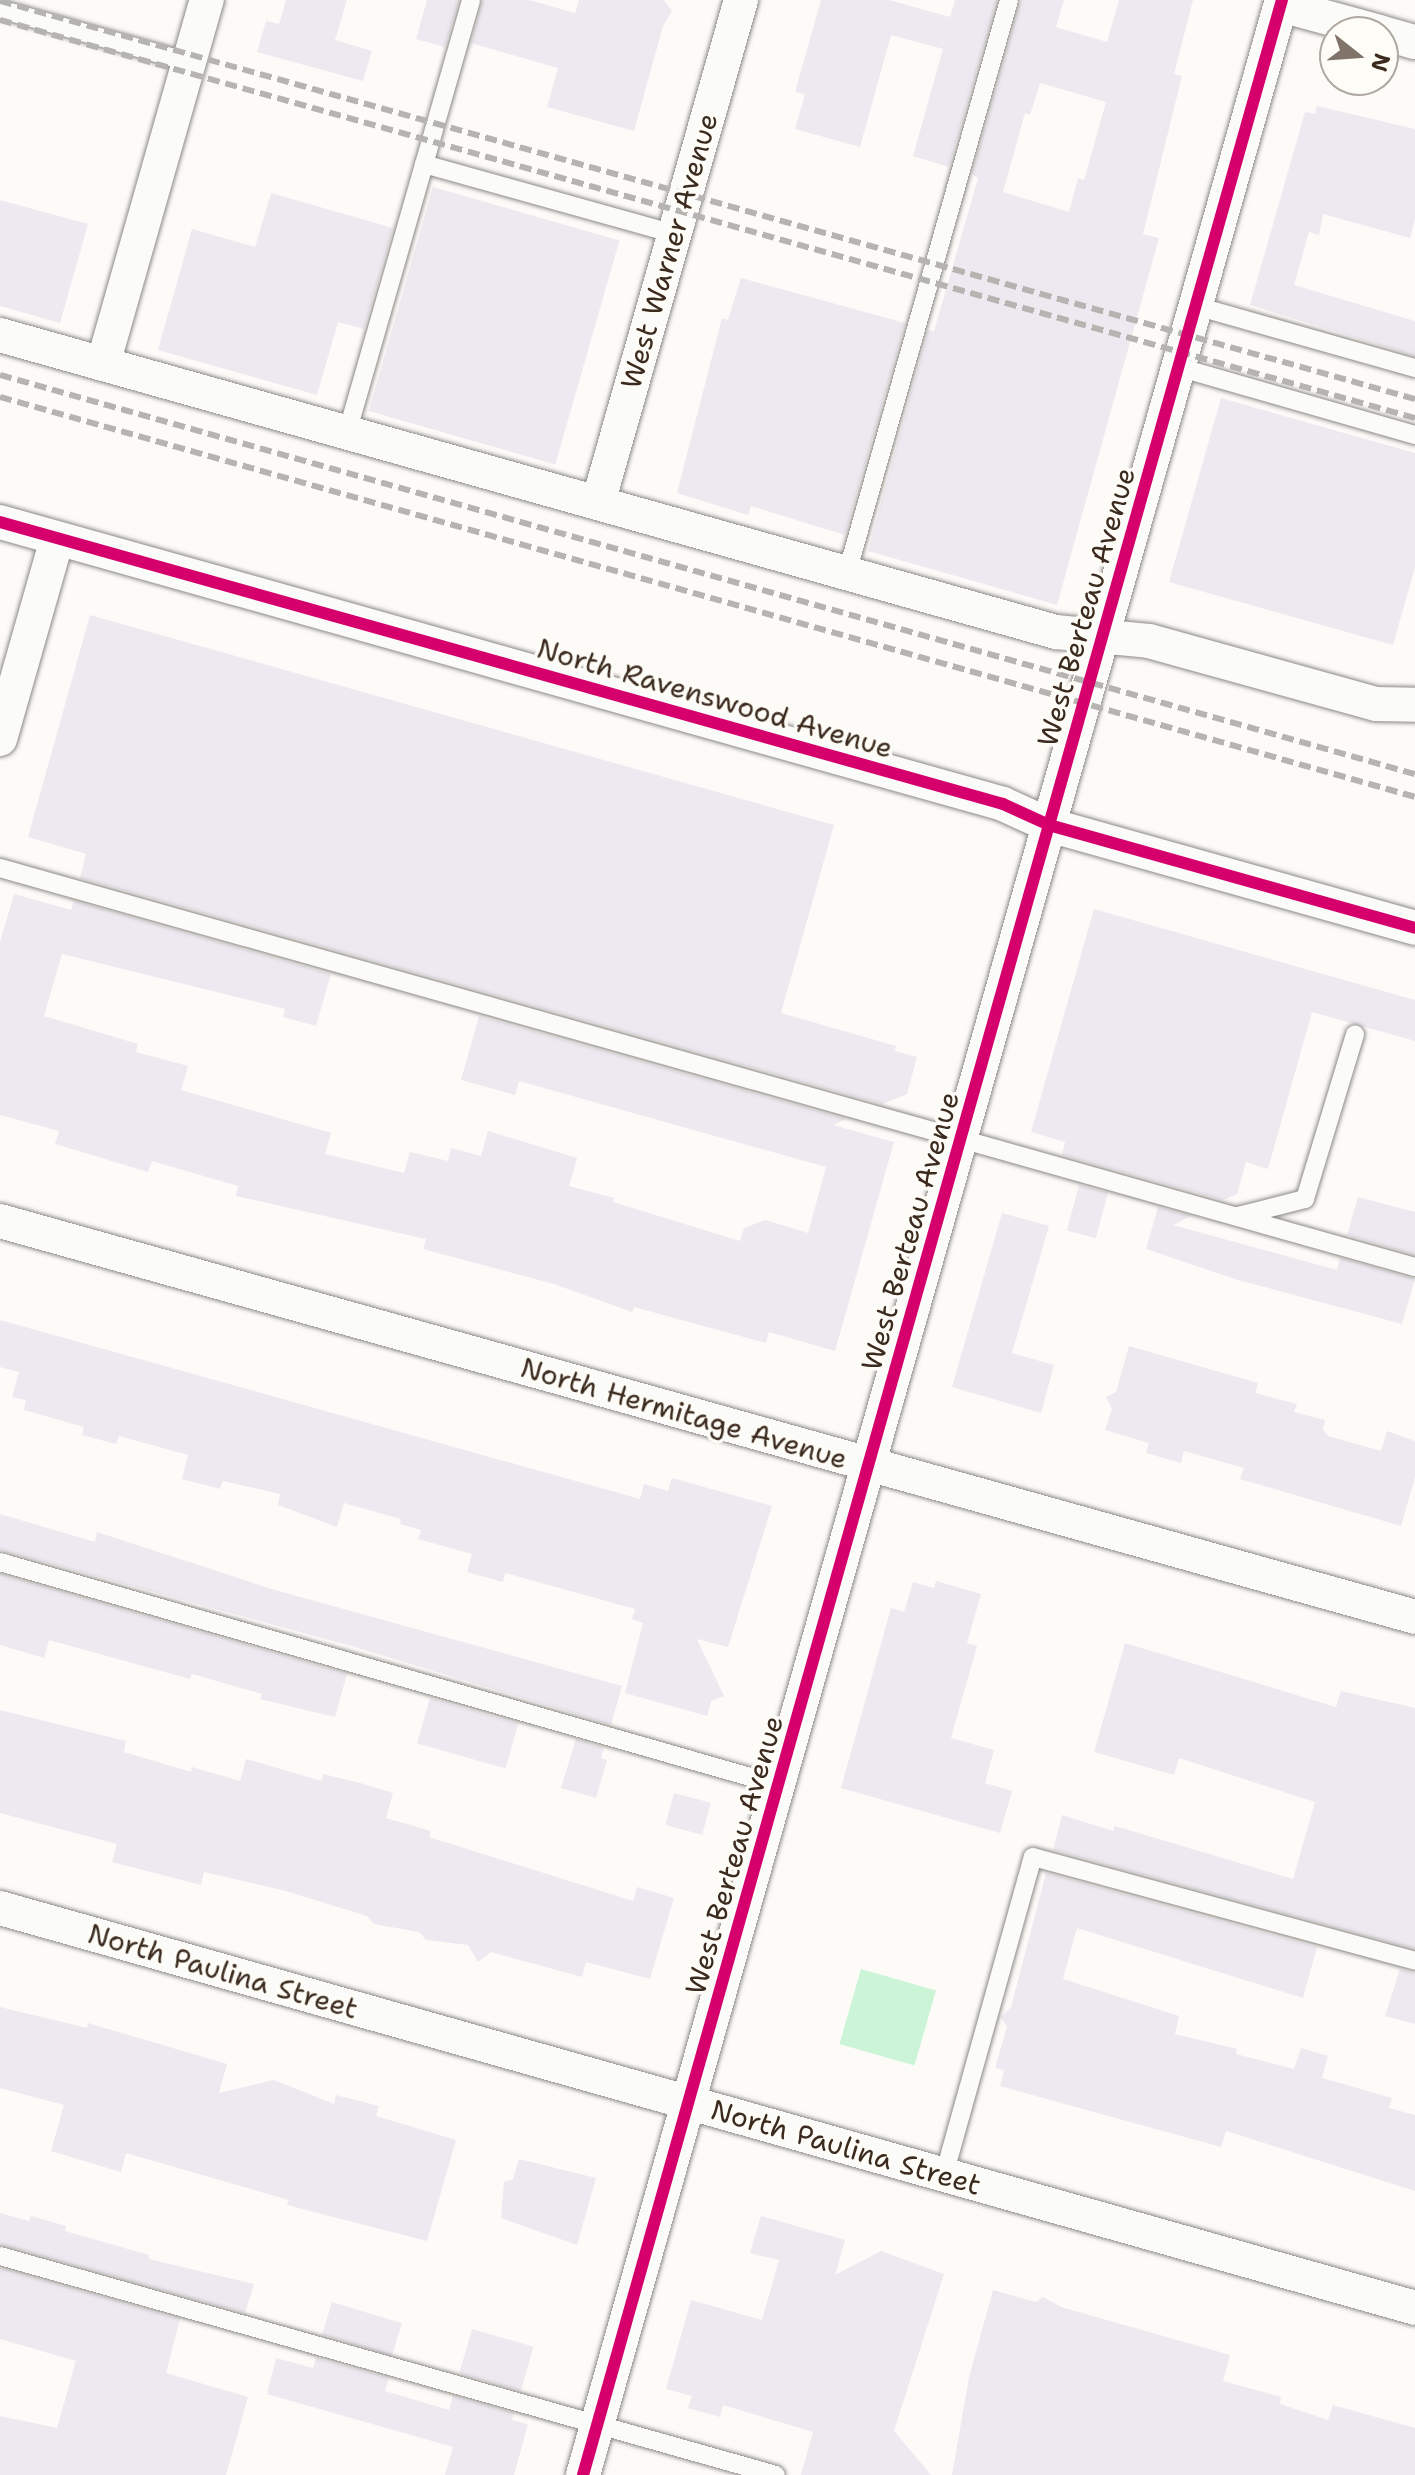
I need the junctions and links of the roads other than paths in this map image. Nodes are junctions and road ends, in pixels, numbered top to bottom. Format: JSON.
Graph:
{"nodes":[{"id":1,"x":207,"y":0,"type":"edge"},
{"id":2,"x":471,"y":0,"type":"edge"},
{"id":3,"x":741,"y":0,"type":"edge"},
{"id":4,"x":1009,"y":0,"type":"edge"},
{"id":5,"x":1282,"y":2,"type":"edge"},
{"id":6,"x":0,"y":9,"type":"edge"},
{"id":7,"x":1329,"y":16,"type":"edge"},
{"id":8,"x":189,"y":62,"type":"junction"},
{"id":9,"x":424,"y":164,"type":"junction"},
{"id":10,"x":674,"y":234,"type":"junction"},
{"id":11,"x":1196,"y":306,"type":"junction"},
{"id":12,"x":0,"y":335,"type":"edge"},
{"id":13,"x":103,"y":364,"type":"junction"},
{"id":14,"x":1178,"y":367,"type":"junction"},
{"id":15,"x":1415,"y":368,"type":"edge"},
{"id":16,"x":347,"y":433,"type":"junction"},
{"id":17,"x":1415,"y":435,"type":"edge"},
{"id":18,"x":598,"y":503,"type":"junction"},
{"id":19,"x":0,"y":522,"type":"edge"},
{"id":20,"x":57,"y":539,"type":"junction"},
{"id":21,"x":847,"y":573,"type":"junction"},
{"id":22,"x":1102,"y":636,"type":"junction"},
{"id":23,"x":1415,"y":705,"type":"edge"},
{"id":24,"x":0,"y":739,"type":"edge"},
{"id":25,"x":1049,"y":825,"type":"junction"},
{"id":26,"x":0,"y":868,"type":"edge"},
{"id":27,"x":1415,"y":928,"type":"edge"},
{"id":28,"x":1355,"y":1034,"type":"dead end"},
{"id":29,"x":960,"y":1139,"type":"junction"},
{"id":30,"x":1236,"y":1216,"type":"junction"},
{"id":31,"x":0,"y":1221,"type":"edge"},
{"id":32,"x":1415,"y":1267,"type":"edge"},
{"id":33,"x":868,"y":1465,"type":"junction"},
{"id":34,"x":0,"y":1562,"type":"edge"},
{"id":35,"x":1415,"y":1617,"type":"edge"},
{"id":36,"x":778,"y":1785,"type":"junction"},
{"id":37,"x":0,"y":1908,"type":"edge"},
{"id":38,"x":1415,"y":1961,"type":"edge"},
{"id":39,"x":688,"y":2103,"type":"junction"},
{"id":40,"x":944,"y":2175,"type":"junction"},
{"id":41,"x":0,"y":2256,"type":"edge"},
{"id":42,"x":1415,"y":2308,"type":"edge"},
{"id":43,"x":597,"y":2425,"type":"junction"},
{"id":44,"x":583,"y":2475,"type":"edge"},
{"id":45,"x":776,"y":2475,"type":"edge"}],
"edges":[{"from":1,"to":8,"type":"street"},
{"from":2,"to":9,"type":"lane"},
{"from":3,"to":10,"type":"street","name":"West Warner Avenue"},
{"from":4,"to":21,"type":"lane"},
{"from":5,"to":7,"type":"street"},
{"from":5,"to":11,"type":"street","name":"West Berteau Avenue"},
{"from":6,"to":8,"type":"lane"},
{"from":8,"to":13,"type":"street"},
{"from":9,"to":10,"type":"lane"},
{"from":9,"to":16,"type":"lane"},
{"from":10,"to":18,"type":"street","name":"West Warner Avenue"},
{"from":11,"to":14,"type":"street","name":"West Berteau Avenue"},
{"from":11,"to":15,"type":"lane"},
{"from":12,"to":13,"type":"street"},
{"from":13,"to":16,"type":"street"},
{"from":14,"to":17,"type":"lane"},
{"from":14,"to":22,"type":"street","name":"West Berteau Avenue"},
{"from":16,"to":18,"type":"street"},
{"from":18,"to":21,"type":"street"},
{"from":19,"to":20,"type":"street","name":"North Ravenswood Avenue"},
{"from":20,"to":24,"type":"street"},
{"from":20,"to":25,"type":"street","name":"North Ravenswood Avenue"},
{"from":21,"to":22,"type":"street"},
{"from":22,"to":23,"type":"street"},
{"from":22,"to":25,"type":"street","name":"West Berteau Avenue"},
{"from":25,"to":27,"type":"street","name":"North Ravenswood Avenue"},
{"from":25,"to":29,"type":"street","name":"West Berteau Avenue"},
{"from":26,"to":29,"type":"lane"},
{"from":28,"to":30,"type":"lane"},
{"from":29,"to":30,"type":"lane"},
{"from":29,"to":33,"type":"street","name":"West Berteau Avenue"},
{"from":30,"to":32,"type":"lane"},
{"from":31,"to":33,"type":"street","name":"North Hermitage Avenue"},
{"from":33,"to":35,"type":"street","name":"North Hermitage Avenue"},
{"from":33,"to":36,"type":"street","name":"West Berteau Avenue"},
{"from":34,"to":36,"type":"lane"},
{"from":36,"to":39,"type":"street","name":"West Berteau Avenue"},
{"from":37,"to":39,"type":"street","name":"North Paulina Street"},
{"from":38,"to":40,"type":"lane"},
{"from":39,"to":40,"type":"street","name":"North Paulina Street"},
{"from":39,"to":43,"type":"street","name":"West Berteau Avenue"},
{"from":40,"to":42,"type":"street","name":"North Paulina Street"},
{"from":41,"to":43,"type":"lane"},
{"from":43,"to":44,"type":"street","name":"West Berteau Avenue"},
{"from":43,"to":45,"type":"lane"}]}
